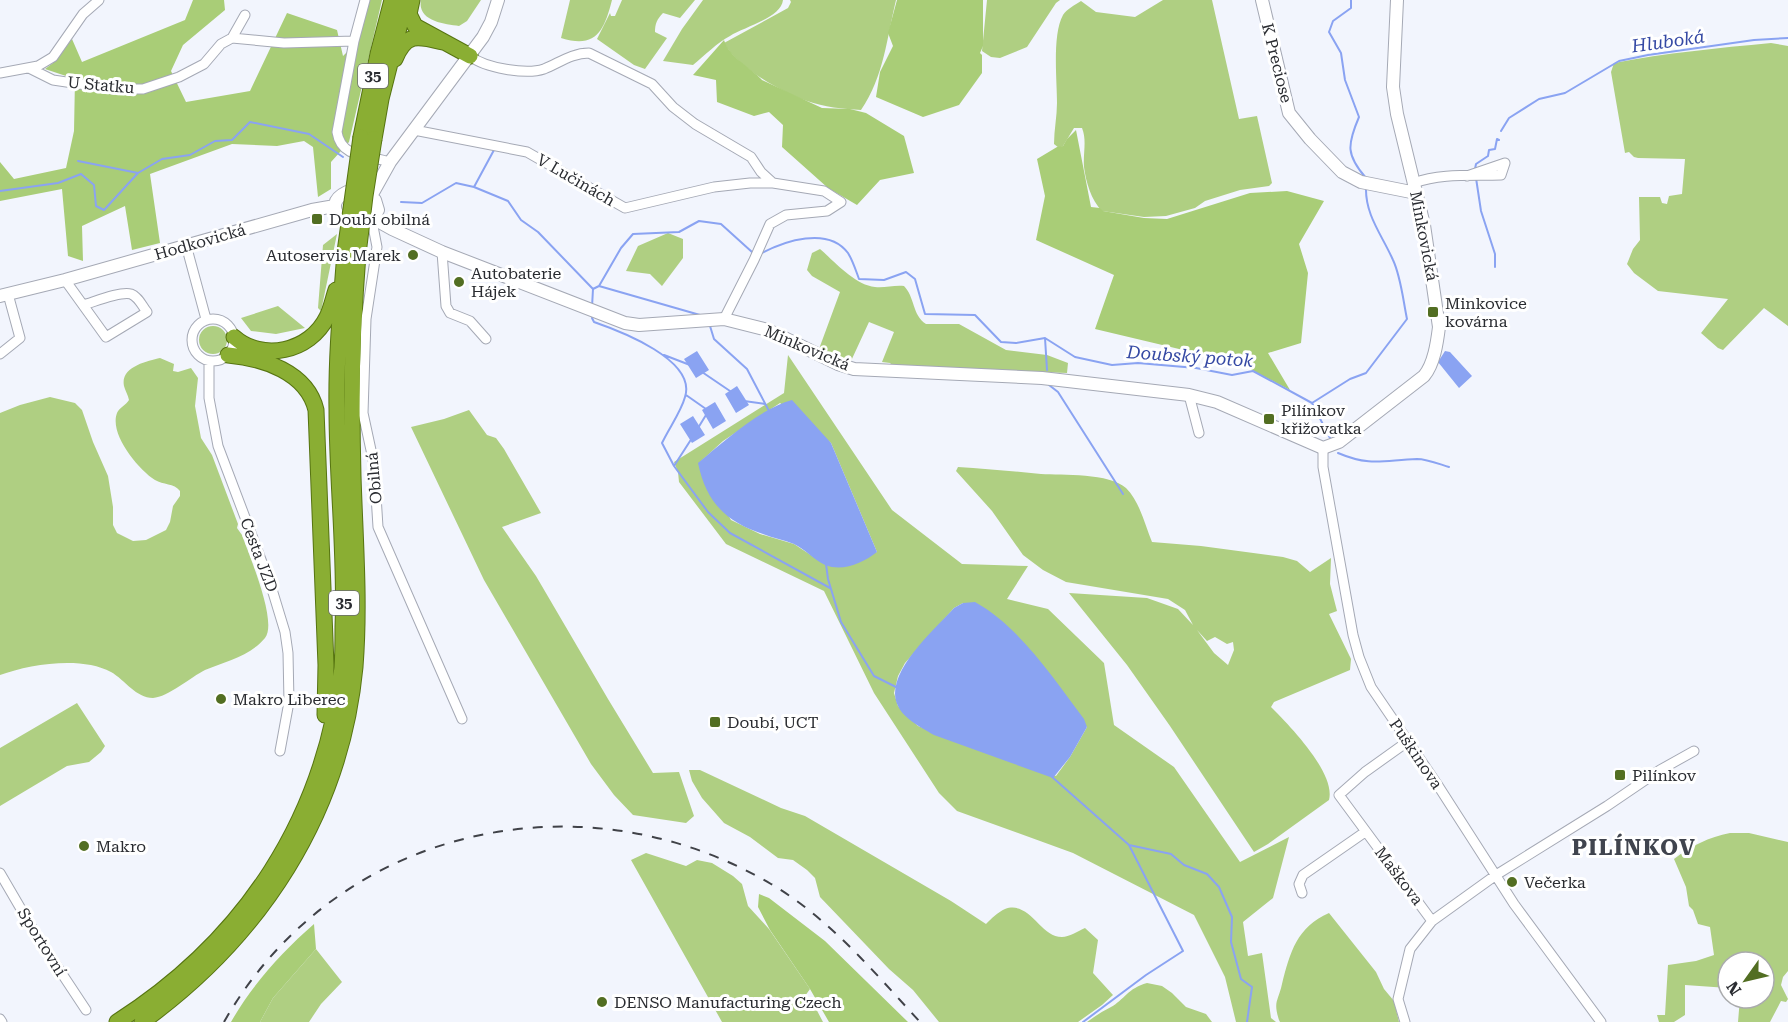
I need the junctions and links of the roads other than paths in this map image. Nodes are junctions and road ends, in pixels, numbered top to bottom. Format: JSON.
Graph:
{"nodes":[{"id":1,"x":99,"y":0,"type":"edge"},
{"id":2,"x":365,"y":0,"type":"edge"},
{"id":3,"x":392,"y":0,"type":"edge"},
{"id":4,"x":406,"y":0,"type":"edge"},
{"id":5,"x":412,"y":0,"type":"edge"},
{"id":6,"x":498,"y":0,"type":"edge"},
{"id":7,"x":1262,"y":0,"type":"edge"},
{"id":8,"x":1396,"y":0,"type":"edge"},
{"id":9,"x":245,"y":15,"type":"dead end"},
{"id":10,"x":232,"y":38,"type":"junction"},
{"id":11,"x":354,"y":41,"type":"junction"},
{"id":12,"x":443,"y":42,"type":"junction"},
{"id":13,"x":470,"y":56,"type":"junction"},
{"id":14,"x":29,"y":68,"type":"junction"},
{"id":15,"x":0,"y":73,"type":"edge"},
{"id":16,"x":381,"y":99,"type":"junction"},
{"id":17,"x":414,"y":130,"type":"junction"},
{"id":18,"x":368,"y":138,"type":"junction"},
{"id":19,"x":390,"y":162,"type":"junction"},
{"id":20,"x":1467,"y":176,"type":"dead end"},
{"id":21,"x":773,"y":183,"type":"junction"},
{"id":22,"x":1415,"y":188,"type":"junction"},
{"id":23,"x":371,"y":196,"type":"junction"},
{"id":24,"x":335,"y":206,"type":"junction"},
{"id":25,"x":373,"y":220,"type":"junction"},
{"id":26,"x":186,"y":245,"type":"junction"},
{"id":27,"x":441,"y":252,"type":"junction"},
{"id":28,"x":352,"y":253,"type":"junction"},
{"id":29,"x":64,"y":280,"type":"junction"},
{"id":30,"x":4,"y":295,"type":"edge"},
{"id":31,"x":83,"y":305,"type":"junction"},
{"id":32,"x":724,"y":319,"type":"junction"},
{"id":33,"x":206,"y":320,"type":"junction"},
{"id":34,"x":234,"y":337,"type":"junction"},
{"id":35,"x":486,"y":339,"type":"dead end"},
{"id":36,"x":0,"y":354,"type":"edge"},
{"id":37,"x":228,"y":355,"type":"junction"},
{"id":38,"x":209,"y":361,"type":"junction"},
{"id":39,"x":1189,"y":395,"type":"junction"},
{"id":40,"x":1199,"y":433,"type":"dead end"},
{"id":41,"x":1323,"y":448,"type":"junction"},
{"id":42,"x":462,"y":719,"type":"dead end"},
{"id":43,"x":1407,"y":742,"type":"junction"},
{"id":44,"x":280,"y":751,"type":"dead end"},
{"id":45,"x":1694,"y":751,"type":"dead end"},
{"id":46,"x":311,"y":793,"type":"junction"},
{"id":47,"x":1365,"y":832,"type":"junction"},
{"id":48,"x":0,"y":873,"type":"edge"},
{"id":49,"x":1496,"y":875,"type":"junction"},
{"id":50,"x":1302,"y":893,"type":"dead end"},
{"id":51,"x":1432,"y":921,"type":"junction"},
{"id":52,"x":86,"y":1010,"type":"dead end"},
{"id":53,"x":117,"y":1022,"type":"edge"},
{"id":54,"x":142,"y":1022,"type":"edge"},
{"id":55,"x":1405,"y":1022,"type":"edge"},
{"id":56,"x":1601,"y":1022,"type":"edge"}],
"edges":[{"from":1,"to":14,"type":"street"},
{"from":2,"to":11,"type":"street"},
{"from":3,"to":18,"type":"highway","number":"35"},
{"from":4,"to":16,"type":"highway","number":"35"},
{"from":5,"to":12,"type":"highway"},
{"from":6,"to":13,"type":"street"},
{"from":7,"to":22,"type":"street","name":"K Preciose"},
{"from":8,"to":22,"type":"street","name":"Minkovická"},
{"from":9,"to":10,"type":"street","name":"U Statku"},
{"from":10,"to":11,"type":"street"},
{"from":10,"to":14,"type":"street","name":"U Statku"},
{"from":11,"to":19,"type":"street"},
{"from":12,"to":13,"type":"highway"},
{"from":12,"to":16,"type":"highway"},
{"from":13,"to":17,"type":"street"},
{"from":13,"to":21,"type":"street"},
{"from":14,"to":15,"type":"street"},
{"from":16,"to":18,"type":"highway","number":"35"},
{"from":17,"to":19,"type":"street"},
{"from":17,"to":21,"type":"street","name":"V Lučinách"},
{"from":18,"to":28,"type":"highway","number":"35","bridge":true},
{"from":19,"to":23,"type":"street"},
{"from":20,"to":22,"type":"street","name":"Minkovická"},
{"from":21,"to":32,"type":"street","name":"V Lučinách"},
{"from":22,"to":41,"type":"street","name":"Minkovická"},
{"from":23,"to":24,"type":"street"},
{"from":23,"to":25,"type":"street"},
{"from":24,"to":25,"type":"street","name":"Minkovická"},
{"from":24,"to":26,"type":"street","name":"Hodkovická"},
{"from":25,"to":27,"type":"street","name":"Minkovická"},
{"from":25,"to":42,"type":"street","name":"Obilná"},
{"from":26,"to":29,"type":"street","name":"Hodkovická"},
{"from":26,"to":33,"type":"street"},
{"from":27,"to":32,"type":"street","name":"Minkovická"},
{"from":27,"to":35,"type":"street"},
{"from":28,"to":34,"type":"highway"},
{"from":28,"to":46,"type":"highway","number":"35"},
{"from":28,"to":54,"type":"highway","number":"35"},
{"from":29,"to":30,"type":"street","name":"Hodkovická"},
{"from":29,"to":31,"type":"street"},
{"from":30,"to":36,"type":"street","name":"Hodkovická"},
{"from":31,"to":31,"type":"street"},
{"from":32,"to":39,"type":"street","name":"Minkovická"},
{"from":33,"to":34,"type":"street"},
{"from":33,"to":38,"type":"street"},
{"from":34,"to":37,"type":"street"},
{"from":37,"to":38,"type":"street"},
{"from":37,"to":46,"type":"highway"},
{"from":38,"to":44,"type":"street","name":"Cesta JZD"},
{"from":39,"to":40,"type":"street"},
{"from":39,"to":41,"type":"street","name":"Minkovická"},
{"from":41,"to":43,"type":"street","name":"Puškinova"},
{"from":43,"to":47,"type":"street","name":"Maškova"},
{"from":43,"to":49,"type":"street","name":"Puškinova"},
{"from":45,"to":49,"type":"street","name":"Maškova"},
{"from":46,"to":53,"type":"highway","number":"35"},
{"from":47,"to":50,"type":"street","name":"Maškova"},
{"from":47,"to":51,"type":"street","name":"Maškova"},
{"from":48,"to":52,"type":"street","name":"Sportovní"},
{"from":49,"to":51,"type":"street","name":"Maškova"},
{"from":49,"to":56,"type":"street","name":"Puškinova"},
{"from":51,"to":55,"type":"street","name":"Maškova"}]}
